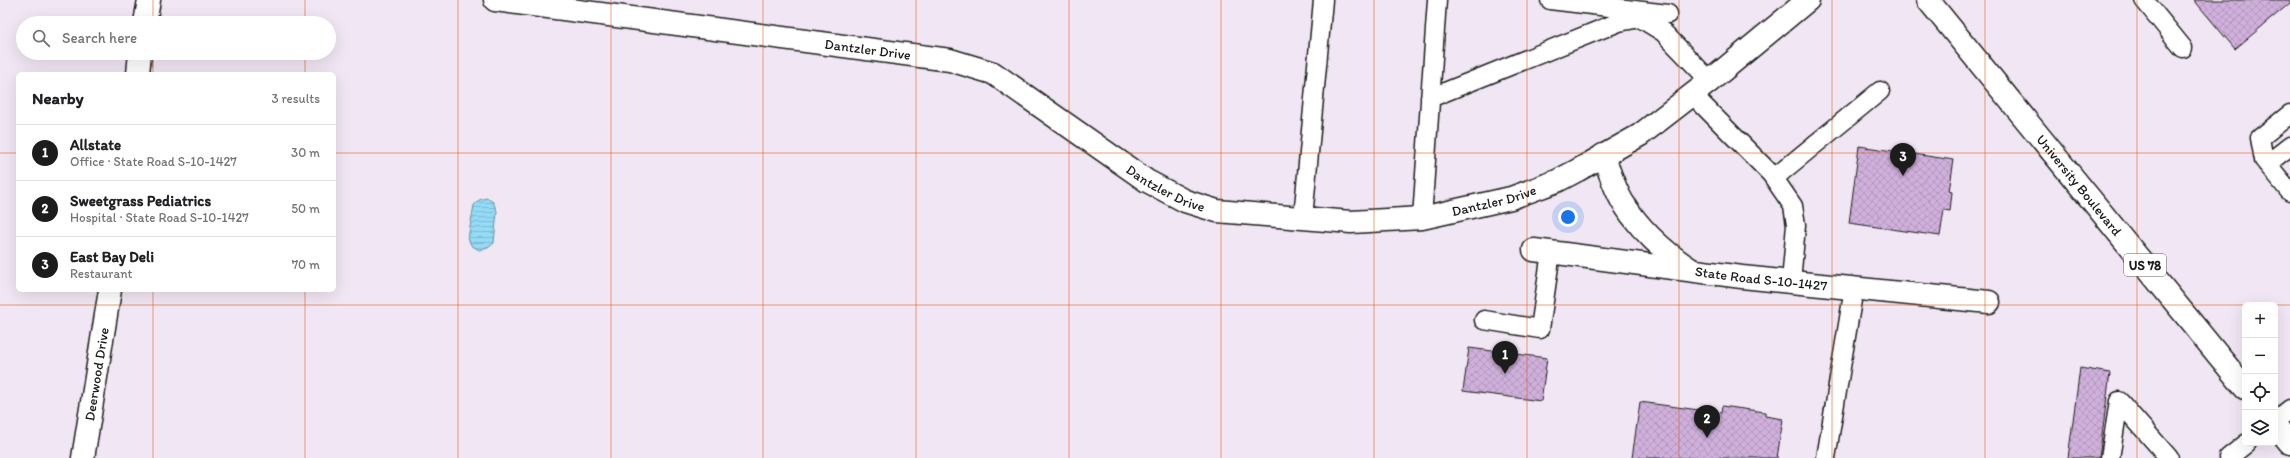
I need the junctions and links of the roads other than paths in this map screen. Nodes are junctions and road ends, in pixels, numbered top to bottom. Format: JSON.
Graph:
{"nodes":[{"id":1,"x":149,"y":0,"type":"edge"},
{"id":2,"x":495,"y":0,"type":"edge"},
{"id":3,"x":1322,"y":0,"type":"edge"},
{"id":4,"x":1437,"y":0,"type":"edge"},
{"id":5,"x":1550,"y":0,"type":"edge"},
{"id":6,"x":1808,"y":0,"type":"edge"},
{"id":7,"x":1928,"y":0,"type":"edge"},
{"id":8,"x":2144,"y":0,"type":"edge"},
{"id":9,"x":1670,"y":7,"type":"edge"},
{"id":10,"x":146,"y":16,"type":"edge"},
{"id":11,"x":1663,"y":32,"type":"junction"},
{"id":12,"x":2183,"y":48,"type":"dead end"},
{"id":13,"x":139,"y":60,"type":"edge"},
{"id":14,"x":138,"y":72,"type":"edge"},
{"id":15,"x":1710,"y":81,"type":"junction"},
{"id":16,"x":1880,"y":91,"type":"dead end"},
{"id":17,"x":1692,"y":94,"type":"junction"},
{"id":18,"x":1430,"y":98,"type":"junction"},
{"id":19,"x":2290,"y":114,"type":"edge"},
{"id":20,"x":2290,"y":146,"type":"edge"},
{"id":21,"x":1602,"y":155,"type":"junction"},
{"id":22,"x":2267,"y":164,"type":"junction"},
{"id":23,"x":1774,"y":178,"type":"junction"},
{"id":24,"x":2290,"y":192,"type":"edge"},
{"id":25,"x":1303,"y":218,"type":"junction"},
{"id":26,"x":1422,"y":218,"type":"junction"},
{"id":27,"x":1543,"y":251,"type":"joint"},
{"id":28,"x":1692,"y":270,"type":"junction"},
{"id":29,"x":1791,"y":282,"type":"junction"},
{"id":30,"x":1854,"y":288,"type":"junction"},
{"id":31,"x":110,"y":292,"type":"edge"},
{"id":32,"x":1989,"y":302,"type":"dead end"},
{"id":33,"x":1484,"y":320,"type":"dead end"},
{"id":34,"x":2242,"y":384,"type":"edge"},
{"id":35,"x":2290,"y":409,"type":"edge"},
{"id":36,"x":2278,"y":419,"type":"edge"},
{"id":37,"x":2278,"y":429,"type":"edge"},
{"id":38,"x":2290,"y":443,"type":"edge"},
{"id":39,"x":2243,"y":446,"type":"edge"},
{"id":40,"x":83,"y":458,"type":"edge"},
{"id":41,"x":1826,"y":458,"type":"edge"},
{"id":42,"x":2110,"y":458,"type":"edge"},
{"id":43,"x":2169,"y":458,"type":"edge"},
{"id":44,"x":2228,"y":458,"type":"edge"}],
"edges":[{"from":1,"to":10,"type":"street"},
{"from":2,"to":25,"type":"street","name":"Dantzler Drive"},
{"from":3,"to":25,"type":"lane"},
{"from":4,"to":18,"type":"lane"},
{"from":5,"to":9,"type":"lane"},
{"from":6,"to":15,"type":"street","name":"Dantzler Drive"},
{"from":7,"to":34,"type":"street","name":"University Boulevard","number":"US 78"},
{"from":8,"to":12,"type":"lane"},
{"from":9,"to":11,"type":"lane"},
{"from":11,"to":15,"type":"lane"},
{"from":11,"to":18,"type":"lane"},
{"from":13,"to":14,"type":"street"},
{"from":15,"to":17,"type":"street","name":"Dantzler Drive"},
{"from":16,"to":23,"type":"lane"},
{"from":17,"to":21,"type":"street","name":"Dantzler Drive"},
{"from":17,"to":23,"type":"lane"},
{"from":18,"to":26,"type":"lane"},
{"from":19,"to":22,"type":"lane"},
{"from":20,"to":22,"type":"lane"},
{"from":21,"to":26,"type":"street","name":"Dantzler Drive"},
{"from":21,"to":28,"type":"street"},
{"from":22,"to":24,"type":"lane"},
{"from":23,"to":29,"type":"lane"},
{"from":25,"to":26,"type":"street","name":"Dantzler Drive"},
{"from":27,"to":28,"type":"street","name":"State Road S-10-1427"},
{"from":27,"to":33,"type":"lane"},
{"from":28,"to":29,"type":"street","name":"State Road S-10-1427"},
{"from":29,"to":30,"type":"street","name":"State Road S-10-1427"},
{"from":30,"to":32,"type":"street","name":"State Road S-10-1427"},
{"from":30,"to":41,"type":"lane"},
{"from":31,"to":40,"type":"street","name":"Deerwood Drive"},
{"from":35,"to":36,"type":"lane"},
{"from":37,"to":38,"type":"street"},
{"from":39,"to":44,"type":"lane"},
{"from":42,"to":43,"type":"lane"}]}
